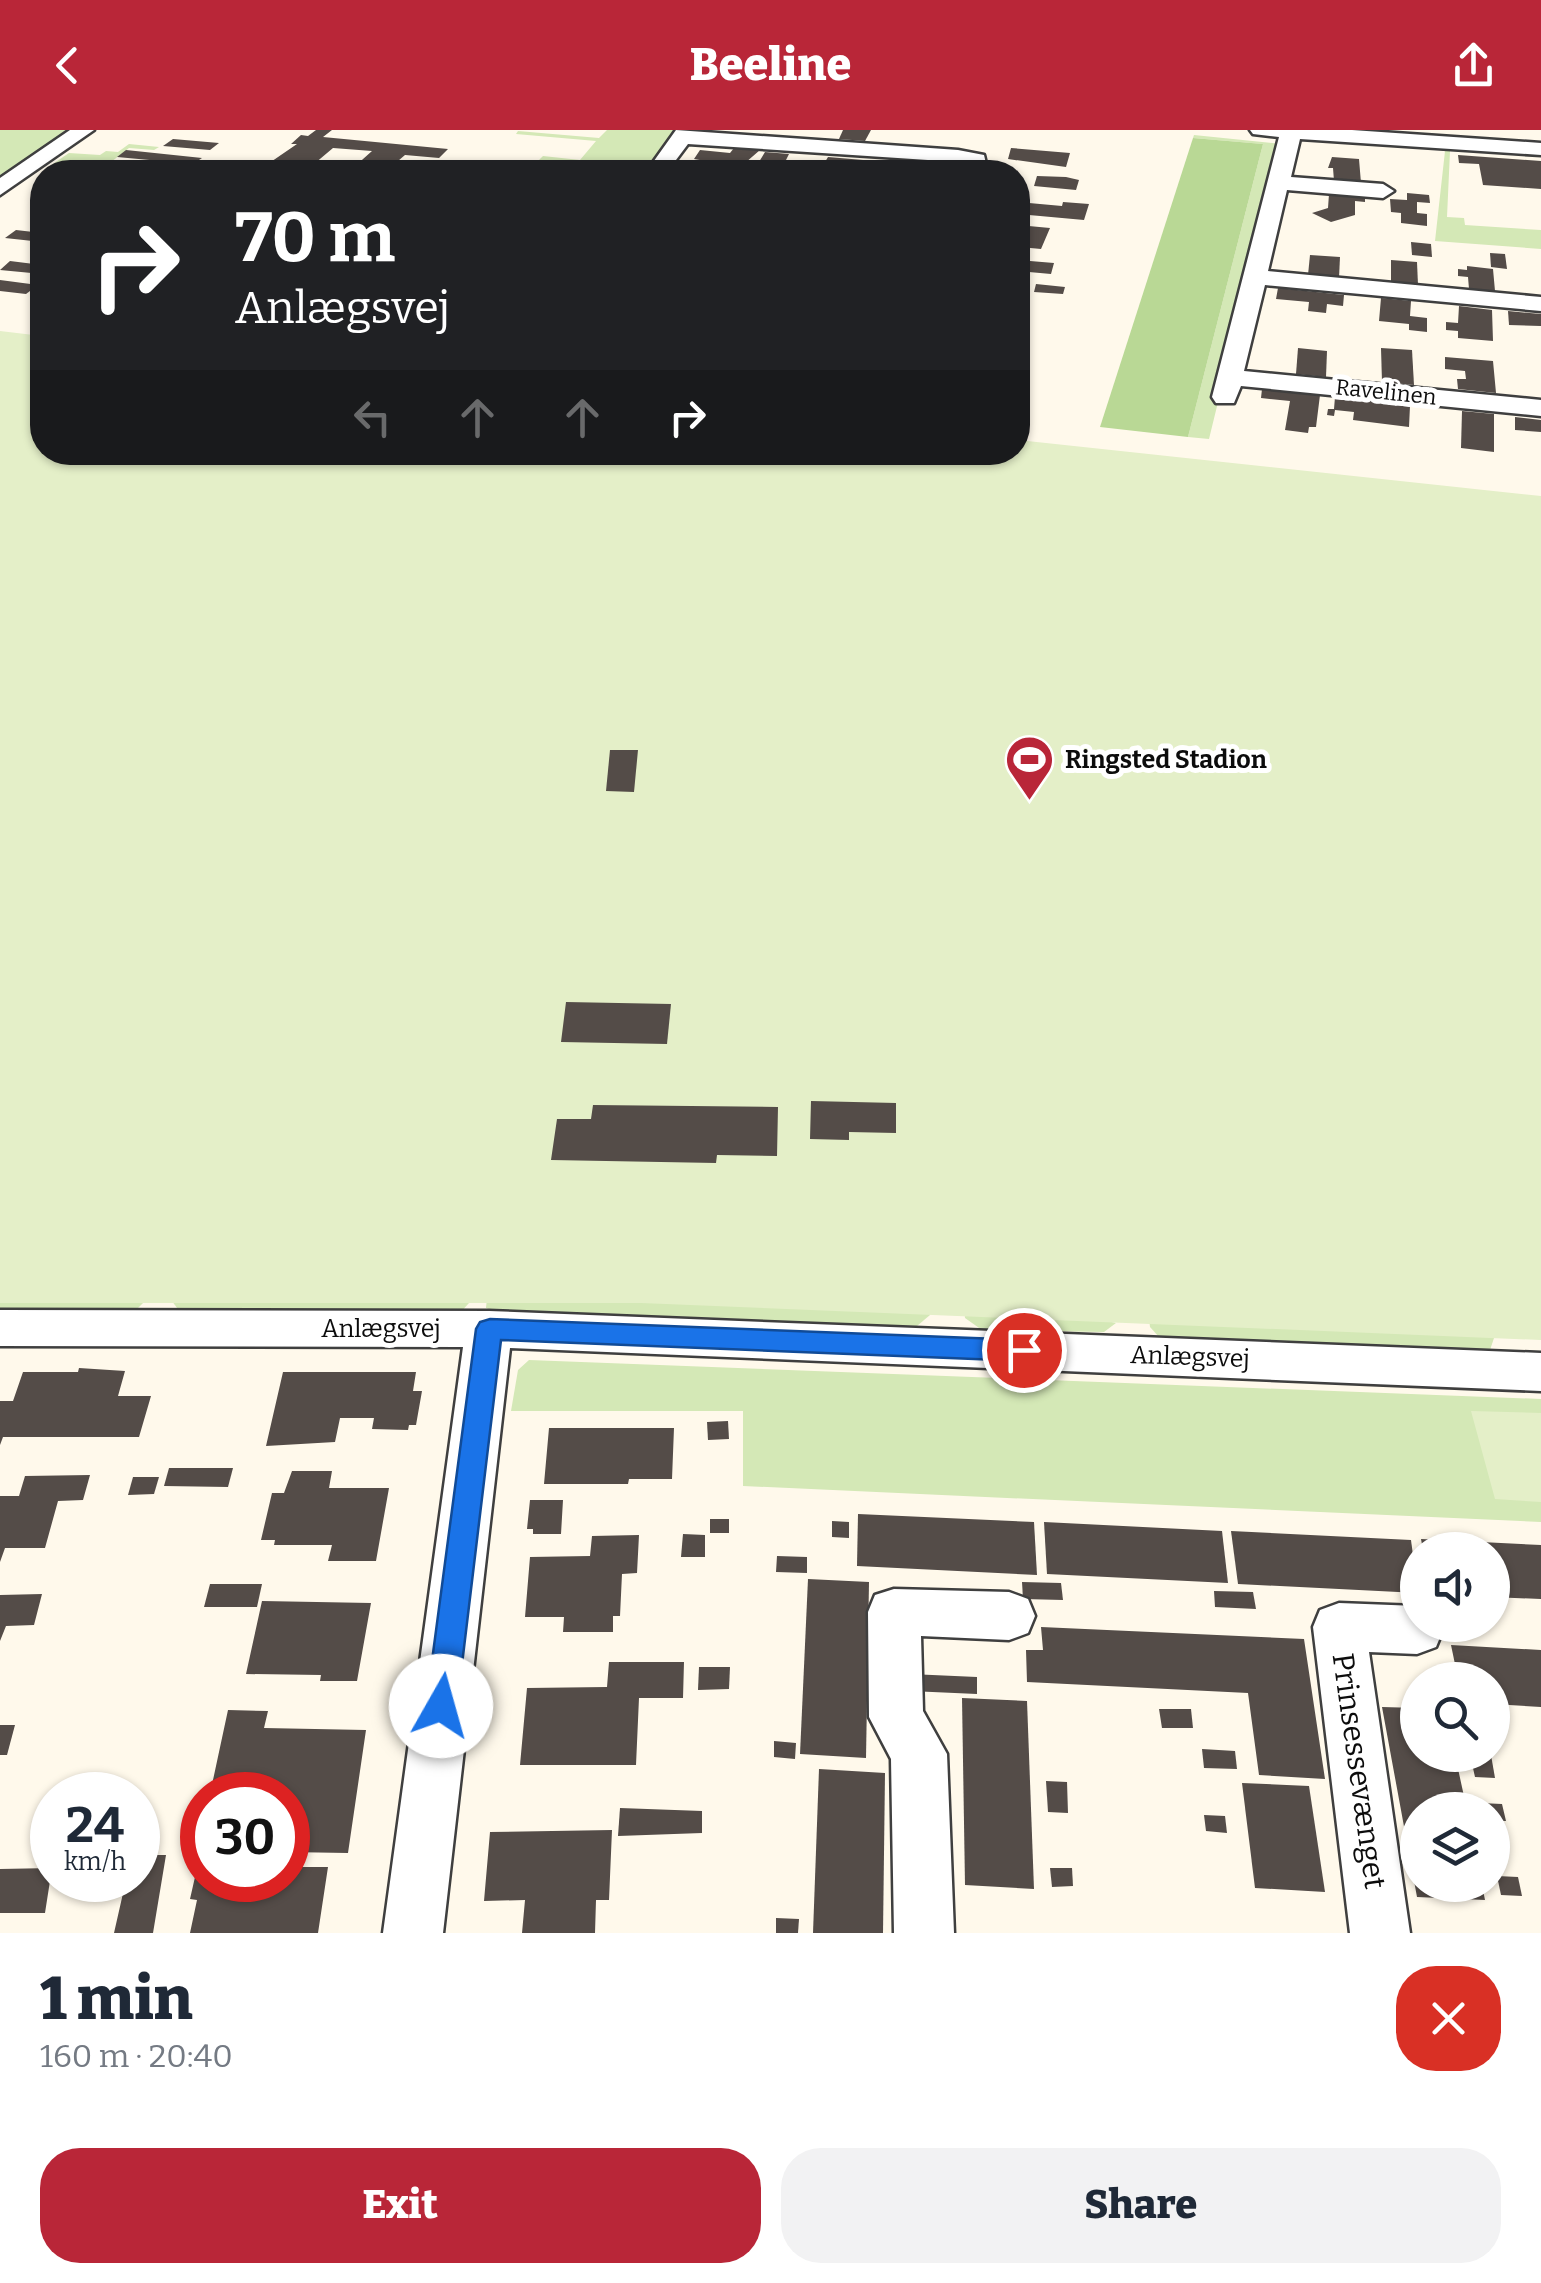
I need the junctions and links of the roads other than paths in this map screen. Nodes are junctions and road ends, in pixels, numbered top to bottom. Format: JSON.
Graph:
{"nodes":[{"id":1,"x":84,"y":130,"type":"edge"},
{"id":2,"x":1260,"y":130,"type":"edge"},
{"id":3,"x":1292,"y":132,"type":"edge"},
{"id":4,"x":685,"y":133,"type":"edge"},
{"id":5,"x":1541,"y":149,"type":"edge"},
{"id":6,"x":41,"y":160,"type":"edge"},
{"id":7,"x":665,"y":160,"type":"edge"},
{"id":8,"x":976,"y":160,"type":"edge"},
{"id":9,"x":30,"y":167,"type":"edge"},
{"id":10,"x":1278,"y":183,"type":"junction"},
{"id":11,"x":0,"y":188,"type":"edge"},
{"id":12,"x":1384,"y":191,"type":"dead end"},
{"id":13,"x":1255,"y":277,"type":"junction"},
{"id":14,"x":1541,"y":304,"type":"edge"},
{"id":15,"x":1541,"y":408,"type":"edge"},
{"id":16,"x":0,"y":1328,"type":"edge"},
{"id":17,"x":490,"y":1329,"type":"junction"},
{"id":18,"x":1541,"y":1372,"type":"edge"},
{"id":19,"x":1008,"y":1616,"type":"dead end"},
{"id":20,"x":1400,"y":1629,"type":"edge"},
{"id":21,"x":412,"y":1933,"type":"edge"},
{"id":22,"x":924,"y":1933,"type":"edge"},
{"id":23,"x":1380,"y":1933,"type":"edge"}],
"edges":[{"from":1,"to":6,"type":"street"},
{"from":2,"to":3,"type":"street"},
{"from":3,"to":5,"type":"street"},
{"from":3,"to":10,"type":"street","name":"Ravelinen"},
{"from":4,"to":7,"type":"street"},
{"from":4,"to":8,"type":"street"},
{"from":9,"to":11,"type":"street"},
{"from":10,"to":12,"type":"street"},
{"from":10,"to":13,"type":"street","name":"Ravelinen"},
{"from":13,"to":14,"type":"street"},
{"from":13,"to":15,"type":"street","name":"Ravelinen"},
{"from":16,"to":17,"type":"street","name":"Anlægsvej"},
{"from":17,"to":18,"type":"street","name":"Anlægsvej"},
{"from":17,"to":21,"type":"street"},
{"from":19,"to":22,"type":"street"},
{"from":20,"to":23,"type":"street","name":"Prinsessevænget"}]}
